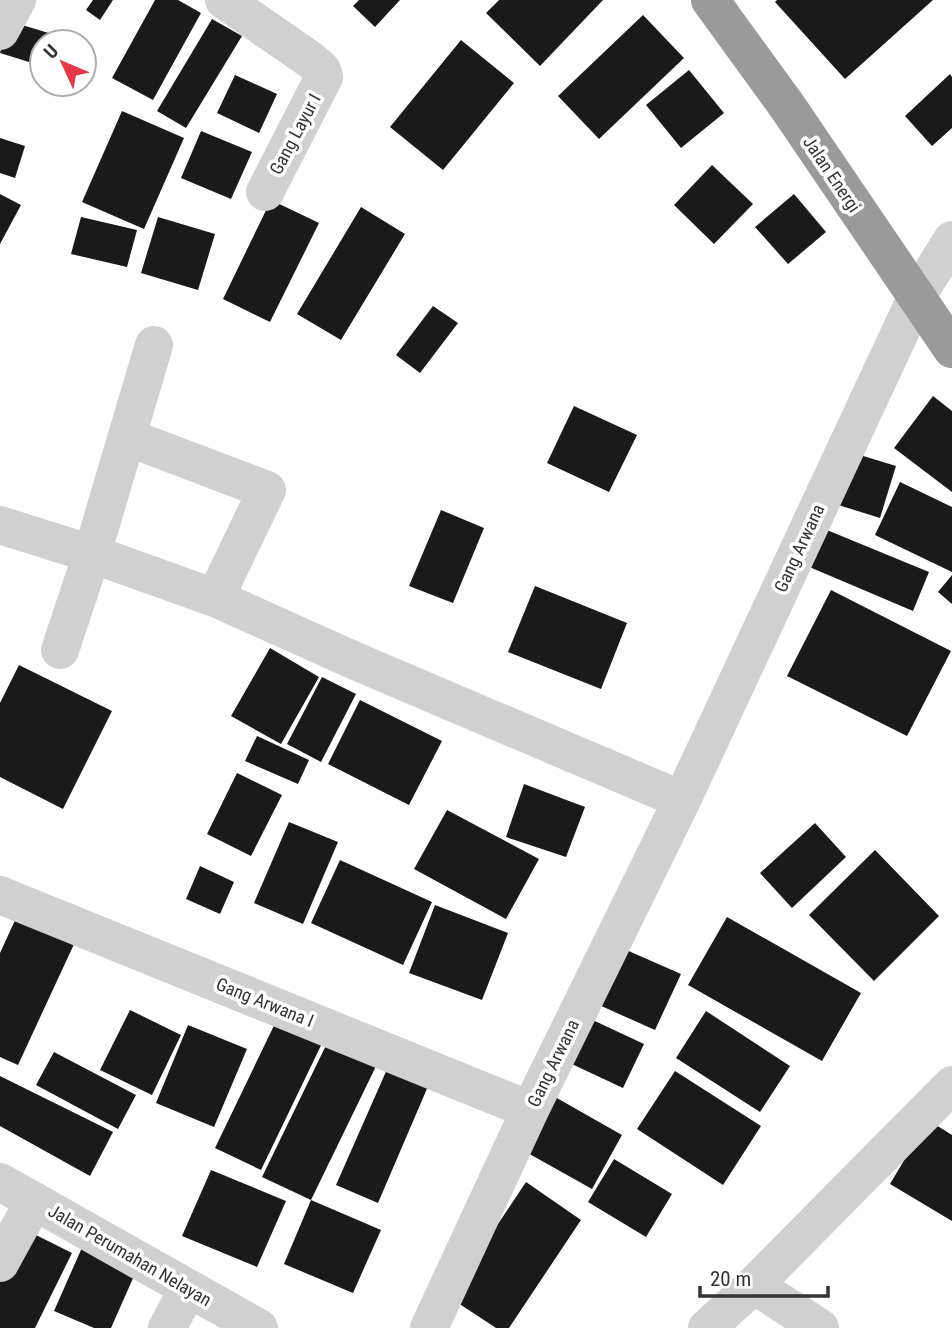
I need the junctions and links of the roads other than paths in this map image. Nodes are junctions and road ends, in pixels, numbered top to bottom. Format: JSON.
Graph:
{"nodes":[{"id":1,"x":17,"y":0,"type":"edge"},
{"id":2,"x":224,"y":0,"type":"edge"},
{"id":3,"x":709,"y":0,"type":"edge"},
{"id":4,"x":0,"y":31,"type":"edge"},
{"id":5,"x":265,"y":192,"type":"dead end"},
{"id":6,"x":952,"y":240,"type":"edge"},
{"id":7,"x":916,"y":296,"type":"junction"},
{"id":8,"x":154,"y":345,"type":"dead end"},
{"id":9,"x":952,"y":349,"type":"edge"},
{"id":10,"x":127,"y":437,"type":"junction"},
{"id":11,"x":0,"y":525,"type":"edge"},
{"id":12,"x":92,"y":554,"type":"junction"},
{"id":13,"x":215,"y":598,"type":"junction"},
{"id":14,"x":60,"y":650,"type":"dead end"},
{"id":15,"x":682,"y":800,"type":"junction"},
{"id":16,"x":0,"y":895,"type":"edge"},
{"id":17,"x":952,"y":1085,"type":"edge"},
{"id":18,"x":530,"y":1110,"type":"junction"},
{"id":19,"x":0,"y":1182,"type":"edge"},
{"id":20,"x":34,"y":1201,"type":"junction"},
{"id":21,"x":0,"y":1263,"type":"edge"},
{"id":22,"x":754,"y":1285,"type":"junction"},
{"id":23,"x":188,"y":1289,"type":"junction"},
{"id":24,"x":167,"y":1328,"type":"edge"},
{"id":25,"x":259,"y":1328,"type":"edge"},
{"id":26,"x":429,"y":1328,"type":"edge"},
{"id":27,"x":707,"y":1328,"type":"edge"},
{"id":28,"x":820,"y":1328,"type":"edge"}],
"edges":[{"from":1,"to":4,"type":"street"},
{"from":2,"to":5,"type":"street","name":"Gang Layur I"},
{"from":3,"to":7,"type":"highway","name":"Jalan Energi"},
{"from":6,"to":7,"type":"street","name":"Gang Arwana"},
{"from":7,"to":9,"type":"highway","name":"Jalan Energi"},
{"from":7,"to":15,"type":"street","name":"Gang Arwana"},
{"from":8,"to":10,"type":"street"},
{"from":10,"to":12,"type":"street"},
{"from":10,"to":13,"type":"street"},
{"from":11,"to":12,"type":"street"},
{"from":12,"to":13,"type":"street"},
{"from":12,"to":14,"type":"street"},
{"from":13,"to":15,"type":"street"},
{"from":15,"to":18,"type":"street","name":"Gang Arwana"},
{"from":16,"to":18,"type":"street","name":"Gang Arwana I"},
{"from":17,"to":22,"type":"street"},
{"from":18,"to":26,"type":"street","name":"Gang Arwana"},
{"from":19,"to":20,"type":"street","name":"Jalan Perumahan Nelayan"},
{"from":20,"to":21,"type":"street"},
{"from":20,"to":23,"type":"street","name":"Jalan Perumahan Nelayan"},
{"from":22,"to":27,"type":"street"},
{"from":22,"to":28,"type":"street"},
{"from":23,"to":24,"type":"street"},
{"from":23,"to":25,"type":"street","name":"Jalan Perumahan Nelayan"}]}
